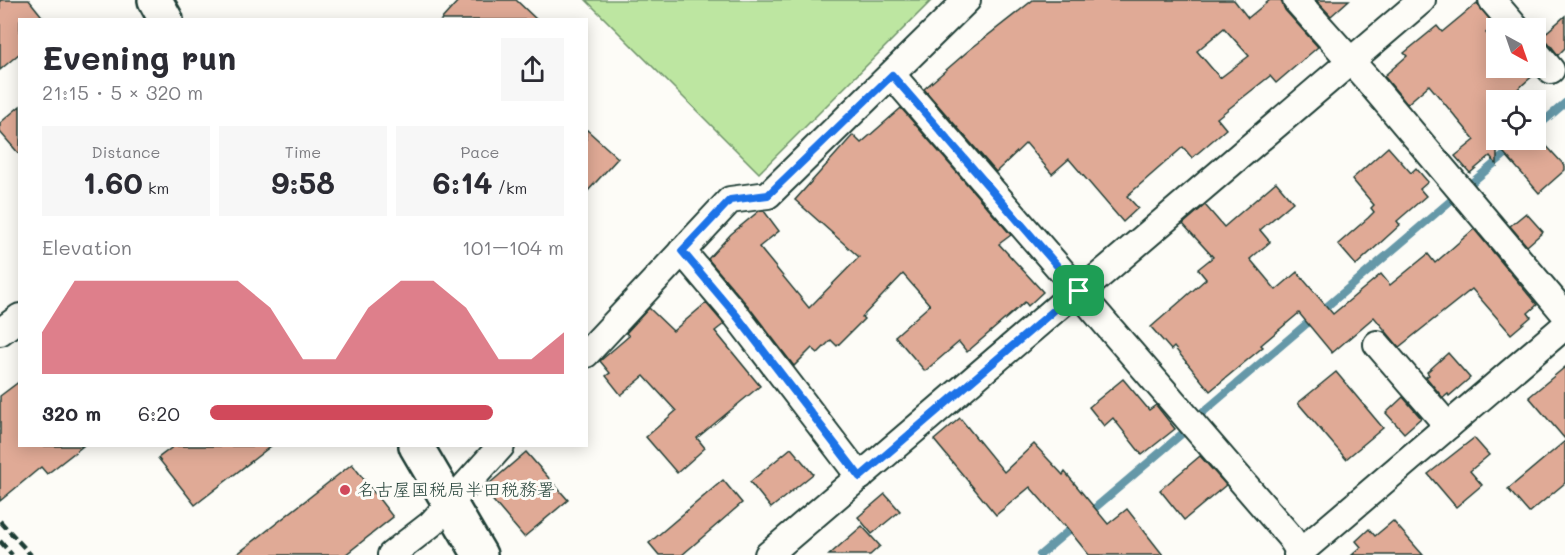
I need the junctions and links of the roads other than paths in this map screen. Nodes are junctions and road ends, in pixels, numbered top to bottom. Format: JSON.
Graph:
{"nodes":[{"id":1,"x":155,"y":0,"type":"edge"},
{"id":2,"x":967,"y":0,"type":"edge"},
{"id":3,"x":1296,"y":0,"type":"edge"},
{"id":4,"x":1422,"y":0,"type":"edge"},
{"id":5,"x":1492,"y":0,"type":"edge"},
{"id":6,"x":165,"y":18,"type":"edge"},
{"id":7,"x":1507,"y":18,"type":"edge"},
{"id":8,"x":1350,"y":61,"type":"junction"},
{"id":9,"x":892,"y":75,"type":"junction"},
{"id":10,"x":682,"y":251,"type":"junction"},
{"id":11,"x":1079,"y":291,"type":"junction"},
{"id":12,"x":1565,"y":314,"type":"edge"},
{"id":13,"x":18,"y":318,"type":"edge"},
{"id":14,"x":1565,"y":326,"type":"edge"},
{"id":15,"x":0,"y":332,"type":"edge"},
{"id":16,"x":1377,"y":344,"type":"dead end"},
{"id":17,"x":588,"y":352,"type":"edge"},
{"id":18,"x":1448,"y":426,"type":"junction"},
{"id":19,"x":417,"y":447,"type":"edge"},
{"id":20,"x":500,"y":447,"type":"edge"},
{"id":21,"x":860,"y":477,"type":"junction"},
{"id":22,"x":449,"y":503,"type":"junction"},
{"id":23,"x":1300,"y":554,"type":"edge"},
{"id":24,"x":391,"y":555,"type":"edge"},
{"id":25,"x":480,"y":555,"type":"edge"},
{"id":26,"x":768,"y":555,"type":"edge"}],
"edges":[{"from":1,"to":6,"type":"main road"},
{"from":2,"to":9,"type":"street"},
{"from":3,"to":8,"type":"street"},
{"from":4,"to":8,"type":"street"},
{"from":5,"to":7,"type":"street"},
{"from":8,"to":11,"type":"street"},
{"from":8,"to":12,"type":"street"},
{"from":9,"to":10,"type":"street"},
{"from":9,"to":11,"type":"street"},
{"from":10,"to":17,"type":"street"},
{"from":10,"to":21,"type":"street"},
{"from":11,"to":21,"type":"street"},
{"from":11,"to":23,"type":"street"},
{"from":13,"to":15,"type":"street"},
{"from":14,"to":18,"type":"street"},
{"from":16,"to":18,"type":"street"},
{"from":18,"to":23,"type":"street"},
{"from":19,"to":22,"type":"main road"},
{"from":20,"to":22,"type":"street"},
{"from":21,"to":26,"type":"street"},
{"from":22,"to":24,"type":"street"},
{"from":22,"to":25,"type":"main road"}]}
